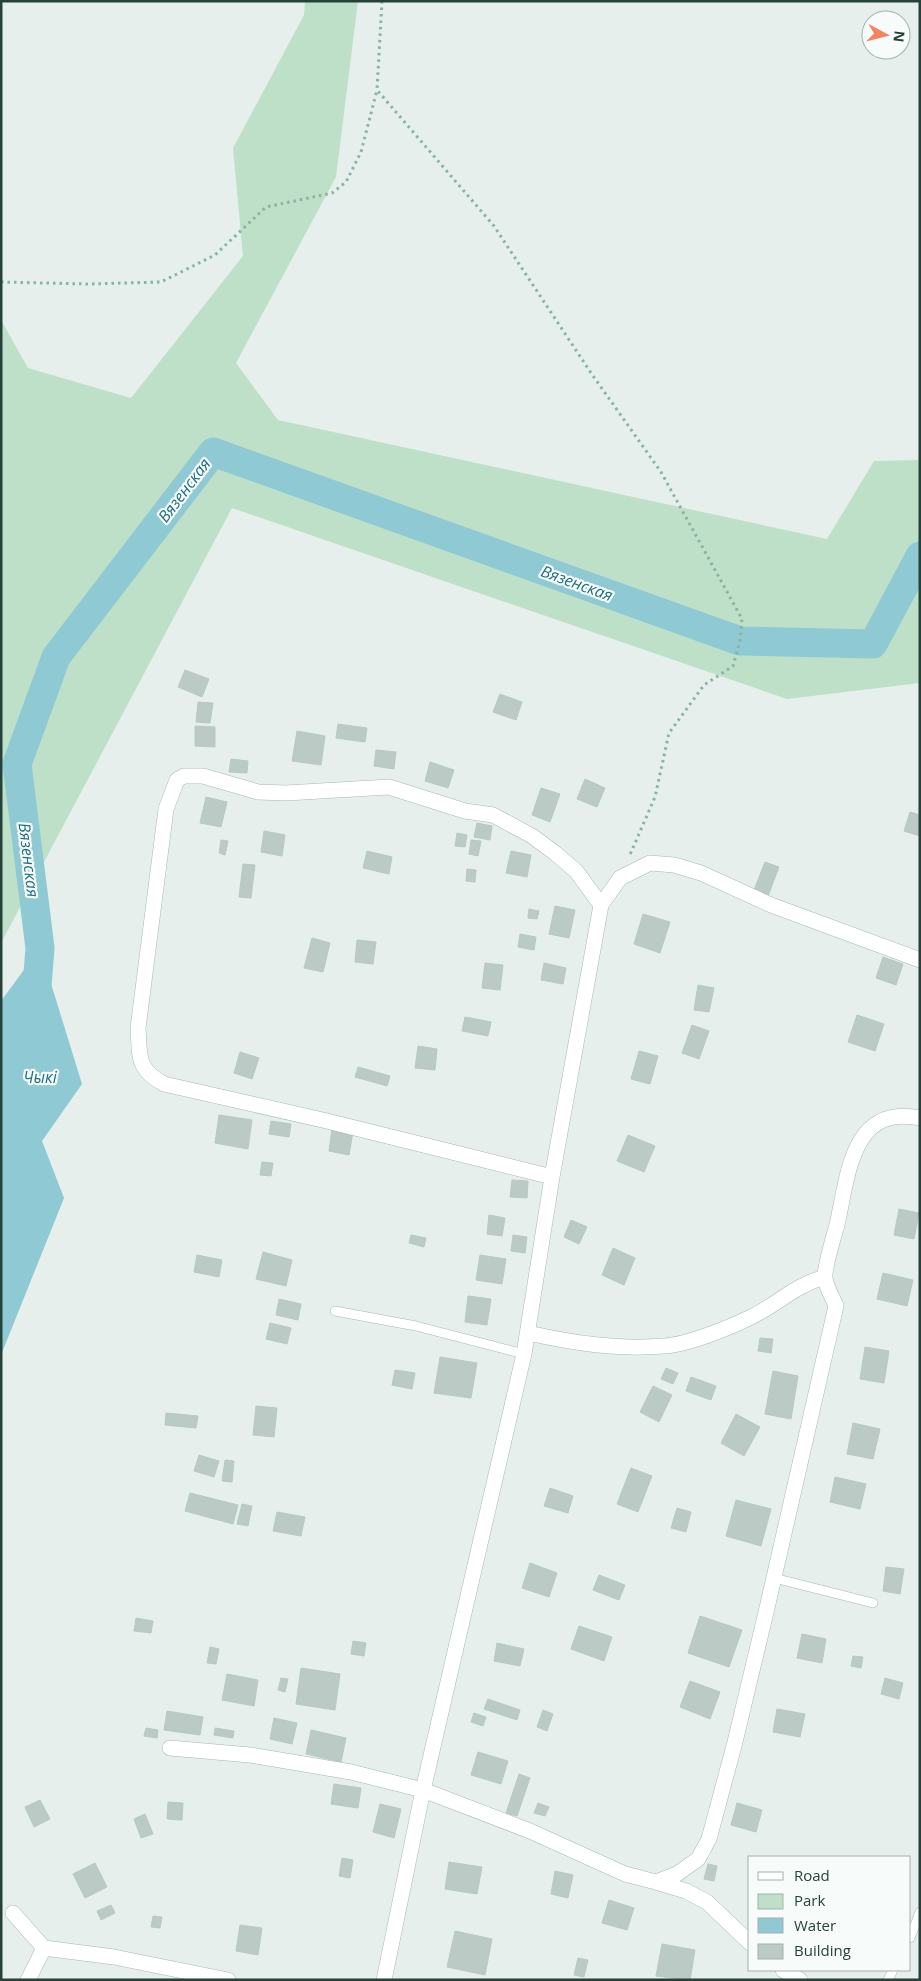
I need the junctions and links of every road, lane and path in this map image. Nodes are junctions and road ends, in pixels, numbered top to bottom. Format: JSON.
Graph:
{"nodes":[{"id":1,"x":382,"y":1,"type":"edge"},
{"id":2,"x":377,"y":90,"type":"junction"},
{"id":3,"x":1,"y":282,"type":"edge"},
{"id":4,"x":620,"y":878,"type":"junction"},
{"id":5,"x":602,"y":906,"type":"junction"},
{"id":6,"x":920,"y":960,"type":"edge"},
{"id":7,"x":920,"y":1118,"type":"edge"},
{"id":8,"x":552,"y":1177,"type":"junction"},
{"id":9,"x":825,"y":1277,"type":"junction"},
{"id":10,"x":335,"y":1311,"type":"dead end"},
{"id":11,"x":528,"y":1333,"type":"junction"},
{"id":12,"x":524,"y":1354,"type":"junction"},
{"id":13,"x":774,"y":1578,"type":"junction"},
{"id":14,"x":873,"y":1603,"type":"dead end"},
{"id":15,"x":170,"y":1748,"type":"dead end"},
{"id":16,"x":424,"y":1790,"type":"junction"},
{"id":17,"x":656,"y":1882,"type":"junction"},
{"id":18,"x":920,"y":1912,"type":"edge"},
{"id":19,"x":13,"y":1913,"type":"dead end"},
{"id":20,"x":911,"y":1935,"type":"edge"},
{"id":21,"x":748,"y":1941,"type":"edge"},
{"id":22,"x":44,"y":1948,"type":"junction"},
{"id":23,"x":785,"y":1971,"type":"edge"},
{"id":24,"x":28,"y":1980,"type":"edge"},
{"id":25,"x":228,"y":1980,"type":"edge"},
{"id":26,"x":384,"y":1980,"type":"edge"},
{"id":27,"x":800,"y":1980,"type":"edge"}],
"edges":[{"from":1,"to":2,"type":"path"},
{"from":2,"to":3,"type":"path"},
{"from":2,"to":4,"type":"path"},
{"from":4,"to":5,"type":"street"},
{"from":4,"to":6,"type":"street"},
{"from":5,"to":8,"type":"street"},
{"from":5,"to":8,"type":"street"},
{"from":7,"to":9,"type":"street"},
{"from":8,"to":11,"type":"street"},
{"from":9,"to":11,"type":"street"},
{"from":9,"to":13,"type":"street"},
{"from":10,"to":12,"type":"lane"},
{"from":11,"to":12,"type":"street"},
{"from":12,"to":16,"type":"street"},
{"from":13,"to":14,"type":"lane"},
{"from":13,"to":17,"type":"street"},
{"from":15,"to":16,"type":"street"},
{"from":16,"to":17,"type":"street"},
{"from":16,"to":26,"type":"street"},
{"from":17,"to":21,"type":"street"},
{"from":18,"to":20,"type":"lane"},
{"from":19,"to":22,"type":"street"},
{"from":22,"to":24,"type":"street"},
{"from":22,"to":25,"type":"street"},
{"from":23,"to":27,"type":"street"}]}
